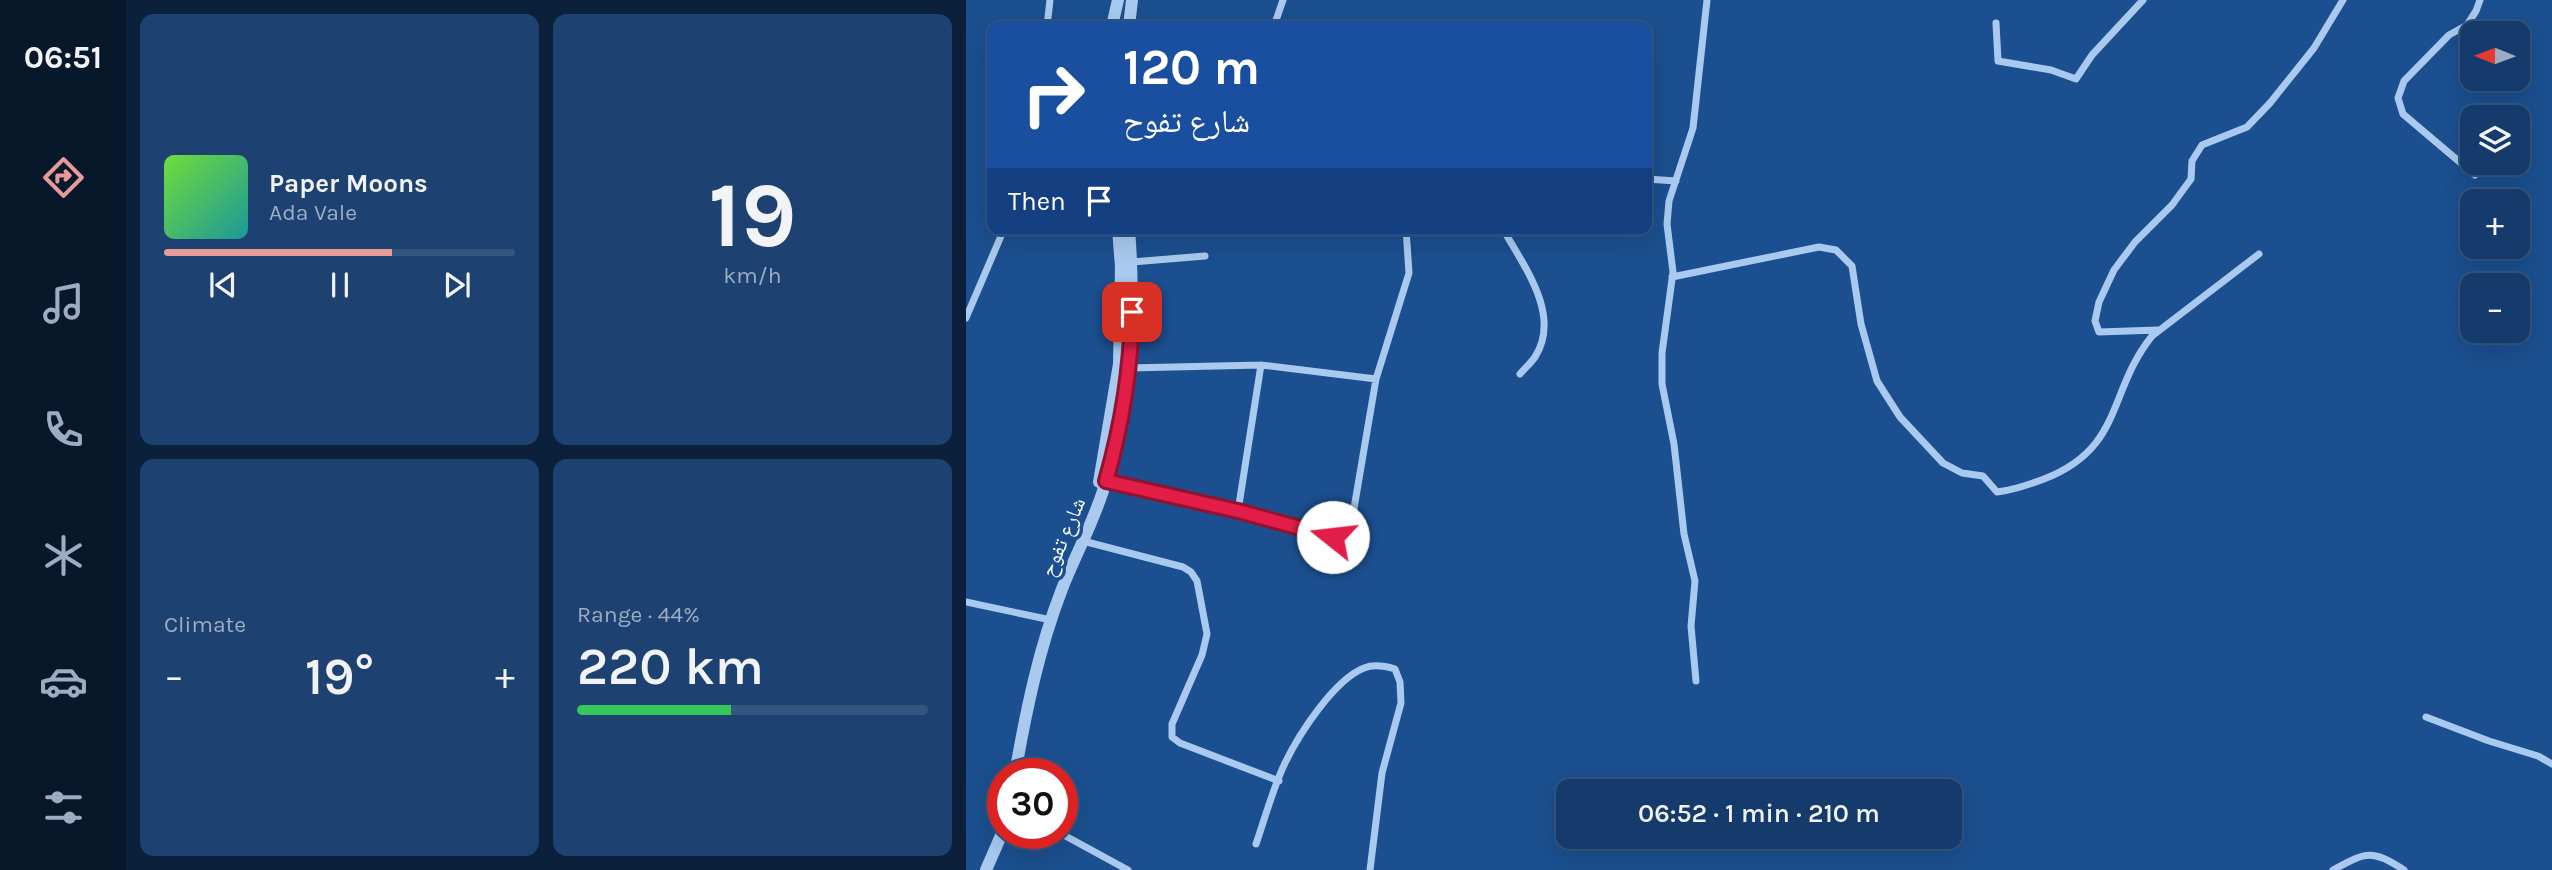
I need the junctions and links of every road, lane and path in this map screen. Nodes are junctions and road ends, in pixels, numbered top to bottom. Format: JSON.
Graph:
{"nodes":[{"id":1,"x":1050,"y":0,"type":"edge"},
{"id":2,"x":1118,"y":0,"type":"edge"},
{"id":3,"x":1132,"y":0,"type":"edge"},
{"id":4,"x":1283,"y":0,"type":"edge"},
{"id":5,"x":1707,"y":0,"type":"edge"},
{"id":6,"x":2143,"y":0,"type":"edge"},
{"id":7,"x":2343,"y":0,"type":"edge"},
{"id":8,"x":2480,"y":0,"type":"edge"},
{"id":9,"x":1048,"y":21,"type":"edge"},
{"id":10,"x":1113,"y":21,"type":"edge"},
{"id":11,"x":1130,"y":21,"type":"edge"},
{"id":12,"x":1276,"y":21,"type":"edge"},
{"id":13,"x":1996,"y":23,"type":"dead end"},
{"id":14,"x":2460,"y":163,"type":"edge"},
{"id":15,"x":1652,"y":179,"type":"edge"},
{"id":16,"x":1676,"y":181,"type":"junction"},
{"id":17,"x":1001,"y":235,"type":"edge"},
{"id":18,"x":1118,"y":235,"type":"edge"},
{"id":19,"x":1130,"y":235,"type":"edge"},
{"id":20,"x":1406,"y":235,"type":"edge"},
{"id":21,"x":1507,"y":235,"type":"edge"},
{"id":22,"x":2259,"y":254,"type":"dead end"},
{"id":23,"x":1205,"y":256,"type":"dead end"},
{"id":24,"x":1132,"y":262,"type":"junction"},
{"id":25,"x":1672,"y":277,"type":"junction"},
{"id":26,"x":966,"y":318,"type":"edge"},
{"id":27,"x":2159,"y":330,"type":"junction"},
{"id":28,"x":1261,"y":365,"type":"junction"},
{"id":29,"x":1129,"y":368,"type":"junction"},
{"id":30,"x":1520,"y":374,"type":"dead end"},
{"id":31,"x":1376,"y":379,"type":"junction"},
{"id":32,"x":1106,"y":481,"type":"junction"},
{"id":33,"x":1238,"y":511,"type":"junction"},
{"id":34,"x":1092,"y":520,"type":"junction"},
{"id":35,"x":1083,"y":541,"type":"junction"},
{"id":36,"x":966,"y":602,"type":"edge"},
{"id":37,"x":1051,"y":620,"type":"junction"},
{"id":38,"x":1696,"y":681,"type":"dead end"},
{"id":39,"x":2426,"y":717,"type":"dead end"},
{"id":40,"x":1018,"y":758,"type":"edge"},
{"id":41,"x":2552,"y":764,"type":"edge"},
{"id":42,"x":1279,"y":781,"type":"junction"},
{"id":43,"x":1078,"y":843,"type":"edge"},
{"id":44,"x":1256,"y":844,"type":"dead end"},
{"id":45,"x":995,"y":849,"type":"edge"},
{"id":46,"x":986,"y":870,"type":"edge"},
{"id":47,"x":1128,"y":870,"type":"edge"},
{"id":48,"x":1370,"y":870,"type":"edge"},
{"id":49,"x":2333,"y":870,"type":"edge"},
{"id":50,"x":2404,"y":870,"type":"edge"}],
"edges":[{"from":1,"to":9,"type":"street"},
{"from":2,"to":10,"type":"street"},
{"from":3,"to":11,"type":"street"},
{"from":4,"to":12,"type":"street"},
{"from":5,"to":16,"type":"street"},
{"from":6,"to":13,"type":"street"},
{"from":7,"to":27,"type":"street"},
{"from":8,"to":14,"type":"street"},
{"from":15,"to":16,"type":"street"},
{"from":16,"to":25,"type":"street"},
{"from":17,"to":26,"type":"street"},
{"from":18,"to":34,"type":"street"},
{"from":19,"to":24,"type":"street","name":"شارع تفوح"},
{"from":20,"to":31,"type":"street"},
{"from":21,"to":30,"type":"street"},
{"from":22,"to":27,"type":"street"},
{"from":23,"to":24,"type":"street"},
{"from":24,"to":29,"type":"street","name":"شارع تفوح"},
{"from":25,"to":27,"type":"street"},
{"from":25,"to":38,"type":"street"},
{"from":28,"to":29,"type":"street"},
{"from":28,"to":31,"type":"street"},
{"from":28,"to":33,"type":"street"},
{"from":29,"to":32,"type":"street","name":"شارع تفوح"},
{"from":31,"to":33,"type":"street"},
{"from":32,"to":33,"type":"street"},
{"from":32,"to":34,"type":"street","name":"شارع تفوح"},
{"from":34,"to":35,"type":"street","name":"شارع تفوح"},
{"from":35,"to":37,"type":"street","name":"شارع تفوح"},
{"from":35,"to":42,"type":"street"},
{"from":36,"to":37,"type":"street"},
{"from":37,"to":40,"type":"street","name":"شارع تفوح"},
{"from":39,"to":41,"type":"street"},
{"from":42,"to":44,"type":"street"},
{"from":42,"to":48,"type":"street"},
{"from":43,"to":47,"type":"street"},
{"from":45,"to":46,"type":"street"},
{"from":49,"to":50,"type":"street"}]}
